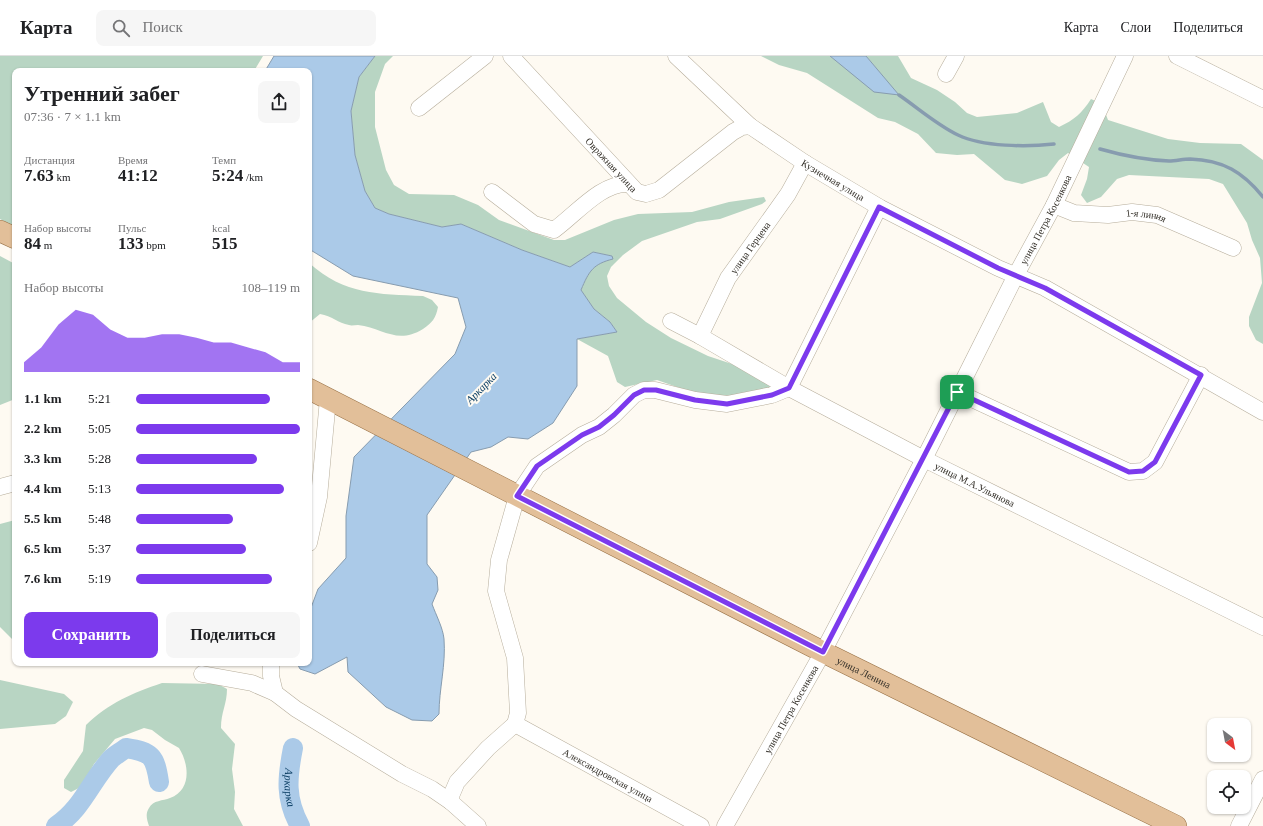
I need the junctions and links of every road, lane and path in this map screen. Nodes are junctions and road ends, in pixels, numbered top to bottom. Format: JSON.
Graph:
{"nodes":[{"id":1,"x":485,"y":56,"type":"edge"},
{"id":2,"x":511,"y":56,"type":"edge"},
{"id":3,"x":676,"y":56,"type":"edge"},
{"id":4,"x":956,"y":56,"type":"edge"},
{"id":5,"x":1125,"y":56,"type":"edge"},
{"id":6,"x":1177,"y":56,"type":"edge"},
{"id":7,"x":946,"y":74,"type":"dead end"},
{"id":8,"x":1263,"y":99,"type":"edge"},
{"id":9,"x":419,"y":108,"type":"dead end"},
{"id":10,"x":750,"y":126,"type":"junction"},
{"id":11,"x":805,"y":163,"type":"junction"},
{"id":12,"x":628,"y":184,"type":"junction"},
{"id":13,"x":492,"y":192,"type":"dead end"},
{"id":14,"x":1054,"y":205,"type":"junction"},
{"id":15,"x":879,"y":207,"type":"junction"},
{"id":16,"x":0,"y":231,"type":"edge"},
{"id":17,"x":12,"y":237,"type":"edge"},
{"id":18,"x":1233,"y":248,"type":"dead end"},
{"id":19,"x":1016,"y":275,"type":"junction"},
{"id":20,"x":671,"y":321,"type":"dead end"},
{"id":21,"x":700,"y":336,"type":"junction"},
{"id":22,"x":1201,"y":375,"type":"junction"},
{"id":23,"x":789,"y":388,"type":"junction"},
{"id":24,"x":312,"y":391,"type":"edge"},
{"id":25,"x":957,"y":392,"type":"junction"},
{"id":26,"x":328,"y":399,"type":"junction"},
{"id":27,"x":1263,"y":412,"type":"edge"},
{"id":28,"x":924,"y":459,"type":"junction"},
{"id":29,"x":12,"y":484,"type":"edge"},
{"id":30,"x":0,"y":486,"type":"edge"},
{"id":31,"x":517,"y":496,"type":"junction"},
{"id":32,"x":312,"y":529,"type":"edge"},
{"id":33,"x":1263,"y":627,"type":"edge"},
{"id":34,"x":823,"y":652,"type":"junction"},
{"id":35,"x":271,"y":666,"type":"edge"},
{"id":36,"x":202,"y":674,"type":"dead end"},
{"id":37,"x":275,"y":693,"type":"junction"},
{"id":38,"x":515,"y":724,"type":"junction"},
{"id":39,"x":1263,"y":779,"type":"edge"},
{"id":40,"x":451,"y":802,"type":"junction"},
{"id":41,"x":478,"y":826,"type":"edge"},
{"id":42,"x":701,"y":826,"type":"edge"},
{"id":43,"x":725,"y":826,"type":"edge"},
{"id":44,"x":1176,"y":826,"type":"edge"},
{"id":45,"x":1239,"y":826,"type":"edge"}],
"edges":[{"from":1,"to":9,"type":"street"},
{"from":2,"to":12,"type":"street","name":"Овражная улица"},
{"from":3,"to":10,"type":"street","name":"Кузнечная улица"},
{"from":4,"to":7,"type":"street"},
{"from":5,"to":14,"type":"street","name":"улица Петра Косенкова"},
{"from":6,"to":8,"type":"street"},
{"from":10,"to":11,"type":"street","name":"Кузнечная улица"},
{"from":10,"to":12,"type":"street","name":"Овражная улица"},
{"from":11,"to":15,"type":"street","name":"Кузнечная улица"},
{"from":11,"to":21,"type":"street","name":"улица Герцена"},
{"from":12,"to":13,"type":"street"},
{"from":14,"to":18,"type":"street","name":"1-я линия"},
{"from":14,"to":19,"type":"street","name":"улица Петра Косенкова"},
{"from":15,"to":19,"type":"street","name":"Кузнечная улица"},
{"from":15,"to":23,"type":"street"},
{"from":16,"to":17,"type":"main road"},
{"from":19,"to":22,"type":"street","name":"Кузнечная улица"},
{"from":19,"to":25,"type":"street","name":"улица Петра Косенкова"},
{"from":20,"to":21,"type":"street","name":"улица М.А.Ульянова"},
{"from":21,"to":23,"type":"street","name":"улица М.А.Ульянова"},
{"from":22,"to":25,"type":"street"},
{"from":22,"to":27,"type":"street","name":"Кузнечная улица"},
{"from":23,"to":28,"type":"street","name":"улица М.А.Ульянова"},
{"from":23,"to":31,"type":"street"},
{"from":24,"to":26,"type":"main road"},
{"from":25,"to":28,"type":"street","name":"улица Петра Косенкова"},
{"from":26,"to":31,"type":"main road","name":"улица Ленина"},
{"from":26,"to":32,"type":"street"},
{"from":28,"to":33,"type":"street","name":"улица М.А.Ульянова"},
{"from":28,"to":34,"type":"street","name":"улица Петра Косенкова"},
{"from":29,"to":30,"type":"street"},
{"from":31,"to":34,"type":"main road","name":"улица Ленина"},
{"from":31,"to":38,"type":"street"},
{"from":34,"to":43,"type":"street","name":"улица Петра Косенкова"},
{"from":34,"to":44,"type":"main road","name":"улица Ленина"},
{"from":35,"to":37,"type":"street"},
{"from":36,"to":37,"type":"street"},
{"from":37,"to":40,"type":"street"},
{"from":38,"to":40,"type":"street"},
{"from":38,"to":42,"type":"street","name":"Александровская улица"},
{"from":39,"to":45,"type":"street"},
{"from":40,"to":41,"type":"street"}]}
